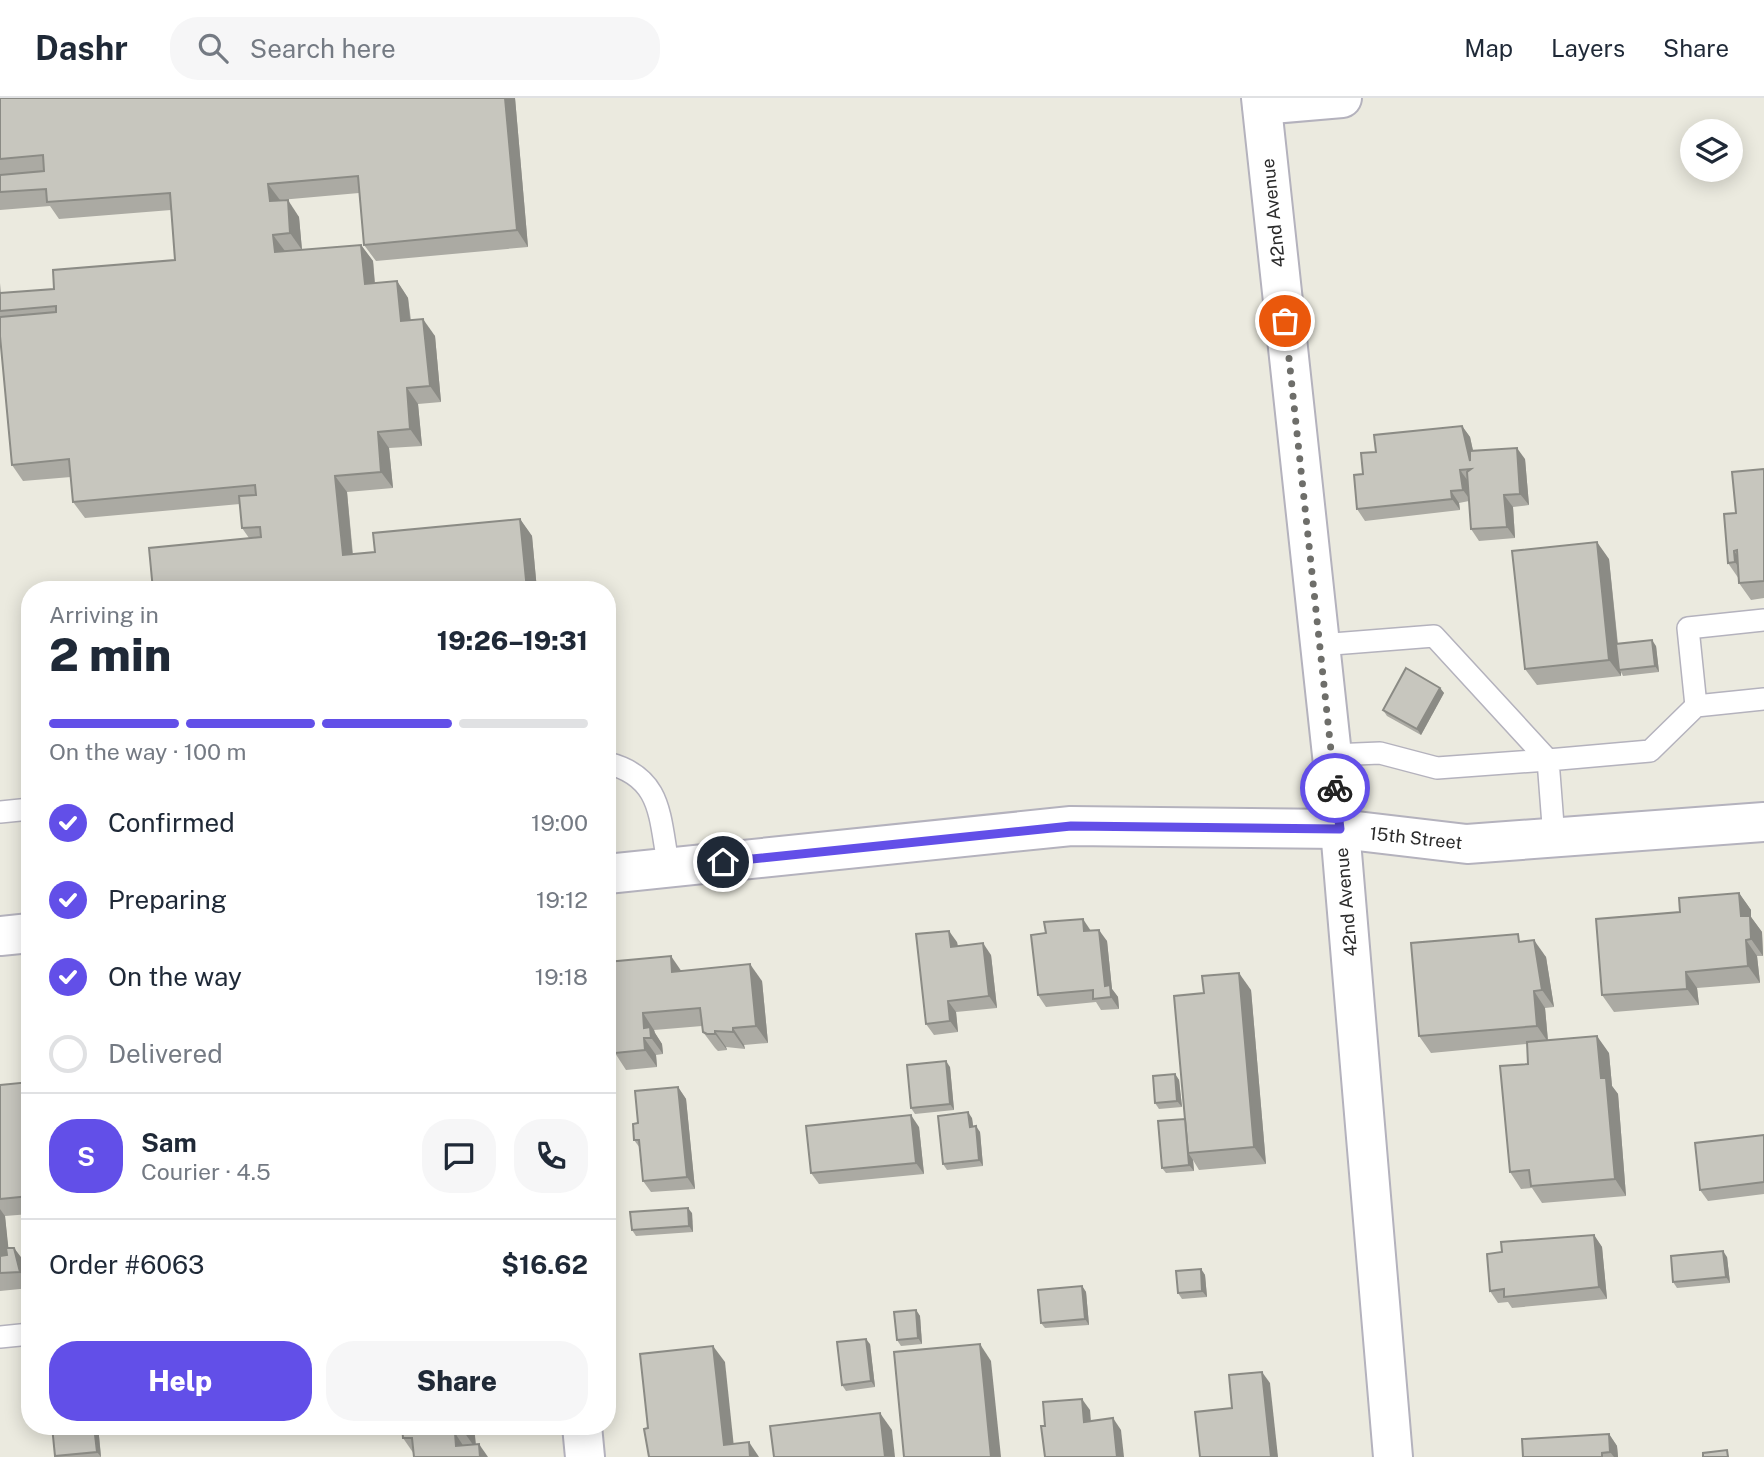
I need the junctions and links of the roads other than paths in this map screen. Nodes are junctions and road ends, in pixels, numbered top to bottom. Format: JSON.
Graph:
{"nodes":[{"id":1,"x":1342,"y":98,"type":"edge"},
{"id":2,"x":1261,"y":101,"type":"edge"},
{"id":3,"x":1764,"y":621,"type":"edge"},
{"id":4,"x":1320,"y":645,"type":"junction"},
{"id":5,"x":1764,"y":699,"type":"edge"},
{"id":6,"x":1696,"y":706,"type":"junction"},
{"id":7,"x":1332,"y":755,"type":"junction"},
{"id":8,"x":1548,"y":760,"type":"junction"},
{"id":9,"x":616,"y":765,"type":"edge"},
{"id":10,"x":21,"y":810,"type":"edge"},
{"id":11,"x":0,"y":811,"type":"edge"},
{"id":12,"x":1764,"y":822,"type":"edge"},
{"id":13,"x":1340,"y":829,"type":"junction"},
{"id":14,"x":1554,"y":838,"type":"junction"},
{"id":15,"x":669,"y":868,"type":"junction"},
{"id":16,"x":616,"y":873,"type":"edge"},
{"id":17,"x":21,"y":934,"type":"edge"},
{"id":18,"x":0,"y":936,"type":"edge"},
{"id":19,"x":21,"y":1335,"type":"edge"},
{"id":20,"x":0,"y":1337,"type":"edge"},
{"id":21,"x":583,"y":1435,"type":"edge"},
{"id":22,"x":584,"y":1457,"type":"edge"},
{"id":23,"x":1393,"y":1457,"type":"edge"}],
"edges":[{"from":1,"to":2,"type":"street"},
{"from":2,"to":4,"type":"street","name":"42nd Avenue"},
{"from":3,"to":6,"type":"lane"},
{"from":4,"to":7,"type":"street","name":"42nd Avenue"},
{"from":4,"to":8,"type":"lane"},
{"from":5,"to":6,"type":"lane"},
{"from":6,"to":8,"type":"lane"},
{"from":7,"to":8,"type":"lane"},
{"from":7,"to":13,"type":"street","name":"42nd Avenue"},
{"from":8,"to":14,"type":"lane"},
{"from":9,"to":15,"type":"lane"},
{"from":10,"to":11,"type":"lane"},
{"from":12,"to":14,"type":"street","name":"15th Street"},
{"from":13,"to":14,"type":"street","name":"15th Street"},
{"from":13,"to":15,"type":"street","name":"15th Street"},
{"from":13,"to":23,"type":"street","name":"42nd Avenue"},
{"from":15,"to":16,"type":"street","name":"15th Street"},
{"from":17,"to":18,"type":"street"},
{"from":19,"to":20,"type":"lane"},
{"from":21,"to":22,"type":"street"}]}
